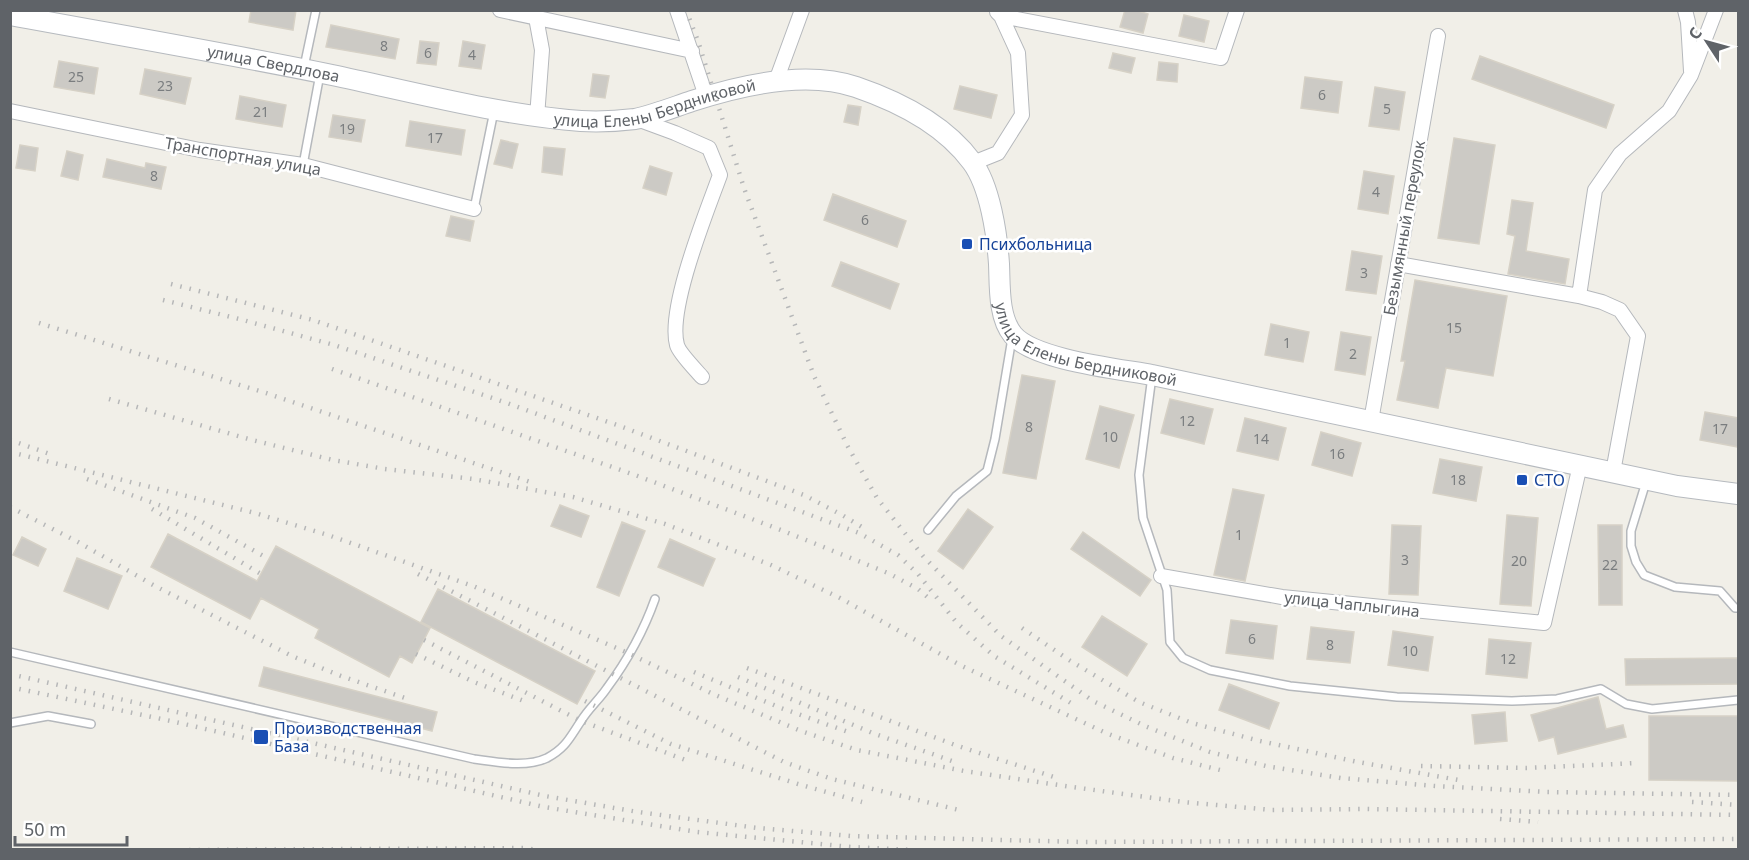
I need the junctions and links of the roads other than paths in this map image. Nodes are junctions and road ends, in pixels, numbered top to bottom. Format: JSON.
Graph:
{"nodes":[{"id":1,"x":316,"y":10,"type":"edge"},
{"id":2,"x":500,"y":10,"type":"edge"},
{"id":3,"x":677,"y":10,"type":"edge"},
{"id":4,"x":802,"y":10,"type":"edge"},
{"id":5,"x":1237,"y":10,"type":"edge"},
{"id":6,"x":1685,"y":10,"type":"edge"},
{"id":7,"x":1716,"y":10,"type":"edge"},
{"id":8,"x":998,"y":13,"type":"edge"},
{"id":9,"x":535,"y":14,"type":"edge"},
{"id":10,"x":10,"y":15,"type":"edge"},
{"id":11,"x":1438,"y":36,"type":"dead end"},
{"id":12,"x":692,"y":51,"type":"junction"},
{"id":13,"x":312,"y":71,"type":"junction"},
{"id":14,"x":1691,"y":75,"type":"junction"},
{"id":15,"x":776,"y":81,"type":"junction"},
{"id":16,"x":706,"y":96,"type":"junction"},
{"id":17,"x":495,"y":109,"type":"junction"},
{"id":18,"x":10,"y":111,"type":"edge"},
{"id":19,"x":537,"y":117,"type":"junction"},
{"id":20,"x":635,"y":119,"type":"junction"},
{"id":21,"x":974,"y":163,"type":"junction"},
{"id":22,"x":303,"y":165,"type":"junction"},
{"id":23,"x":474,"y":209,"type":"joint"},
{"id":24,"x":1398,"y":264,"type":"junction"},
{"id":25,"x":1579,"y":296,"type":"junction"},
{"id":26,"x":1013,"y":335,"type":"junction"},
{"id":27,"x":1152,"y":375,"type":"junction"},
{"id":28,"x":702,"y":377,"type":"dead end"},
{"id":29,"x":1371,"y":421,"type":"junction"},
{"id":30,"x":1580,"y":465,"type":"junction"},
{"id":31,"x":1613,"y":472,"type":"junction"},
{"id":32,"x":1647,"y":479,"type":"junction"},
{"id":33,"x":1738,"y":494,"type":"edge"},
{"id":34,"x":928,"y":530,"type":"dead end"},
{"id":35,"x":1161,"y":576,"type":"junction"},
{"id":36,"x":655,"y":599,"type":"dead end"},
{"id":37,"x":1738,"y":608,"type":"edge"},
{"id":38,"x":10,"y":652,"type":"edge"},
{"id":39,"x":1738,"y":700,"type":"edge"},
{"id":40,"x":10,"y":723,"type":"edge"},
{"id":41,"x":91,"y":724,"type":"dead end"}],
"edges":[{"from":1,"to":13,"type":"lane"},
{"from":2,"to":9,"type":"street"},
{"from":3,"to":12,"type":"street"},
{"from":4,"to":15,"type":"street"},
{"from":5,"to":8,"type":"street"},
{"from":6,"to":14,"type":"street"},
{"from":7,"to":14,"type":"street"},
{"from":8,"to":21,"type":"street"},
{"from":9,"to":12,"type":"street"},
{"from":9,"to":19,"type":"street"},
{"from":10,"to":13,"type":"street","name":"улица Свердлова"},
{"from":11,"to":24,"type":"street","name":"Безымянный переулок"},
{"from":12,"to":16,"type":"street"},
{"from":13,"to":17,"type":"street","name":"улица Свердлова"},
{"from":13,"to":22,"type":"lane"},
{"from":14,"to":25,"type":"street"},
{"from":15,"to":16,"type":"street","name":"улица Елены Бердниковой"},
{"from":15,"to":21,"type":"street","name":"улица Елены Бердниковой"},
{"from":16,"to":20,"type":"street","name":"улица Елены Бердниковой"},
{"from":17,"to":19,"type":"street","name":"улица Свердлова"},
{"from":17,"to":23,"type":"lane"},
{"from":18,"to":22,"type":"street","name":"Транспортная улица"},
{"from":19,"to":20,"type":"street","name":"улица Елены Бердниковой"},
{"from":20,"to":28,"type":"street"},
{"from":21,"to":26,"type":"street","name":"улица Елены Бердниковой"},
{"from":22,"to":23,"type":"street","name":"Транспортная улица"},
{"from":24,"to":25,"type":"street"},
{"from":24,"to":29,"type":"street","name":"Безымянный переулок"},
{"from":25,"to":31,"type":"street"},
{"from":26,"to":27,"type":"street","name":"улица Елены Бердниковой"},
{"from":26,"to":34,"type":"lane"},
{"from":27,"to":29,"type":"street","name":"улица Елены Бердниковой"},
{"from":27,"to":35,"type":"lane"},
{"from":29,"to":30,"type":"street","name":"улица Елены Бердниковой"},
{"from":30,"to":31,"type":"street","name":"улица Елены Бердниковой"},
{"from":30,"to":35,"type":"street","name":"улица Чаплыгина"},
{"from":31,"to":32,"type":"street","name":"улица Елены Бердниковой"},
{"from":32,"to":33,"type":"street","name":"улица Елены Бердниковой"},
{"from":32,"to":37,"type":"lane"},
{"from":35,"to":39,"type":"lane"},
{"from":36,"to":38,"type":"lane"},
{"from":40,"to":41,"type":"lane"}]}
